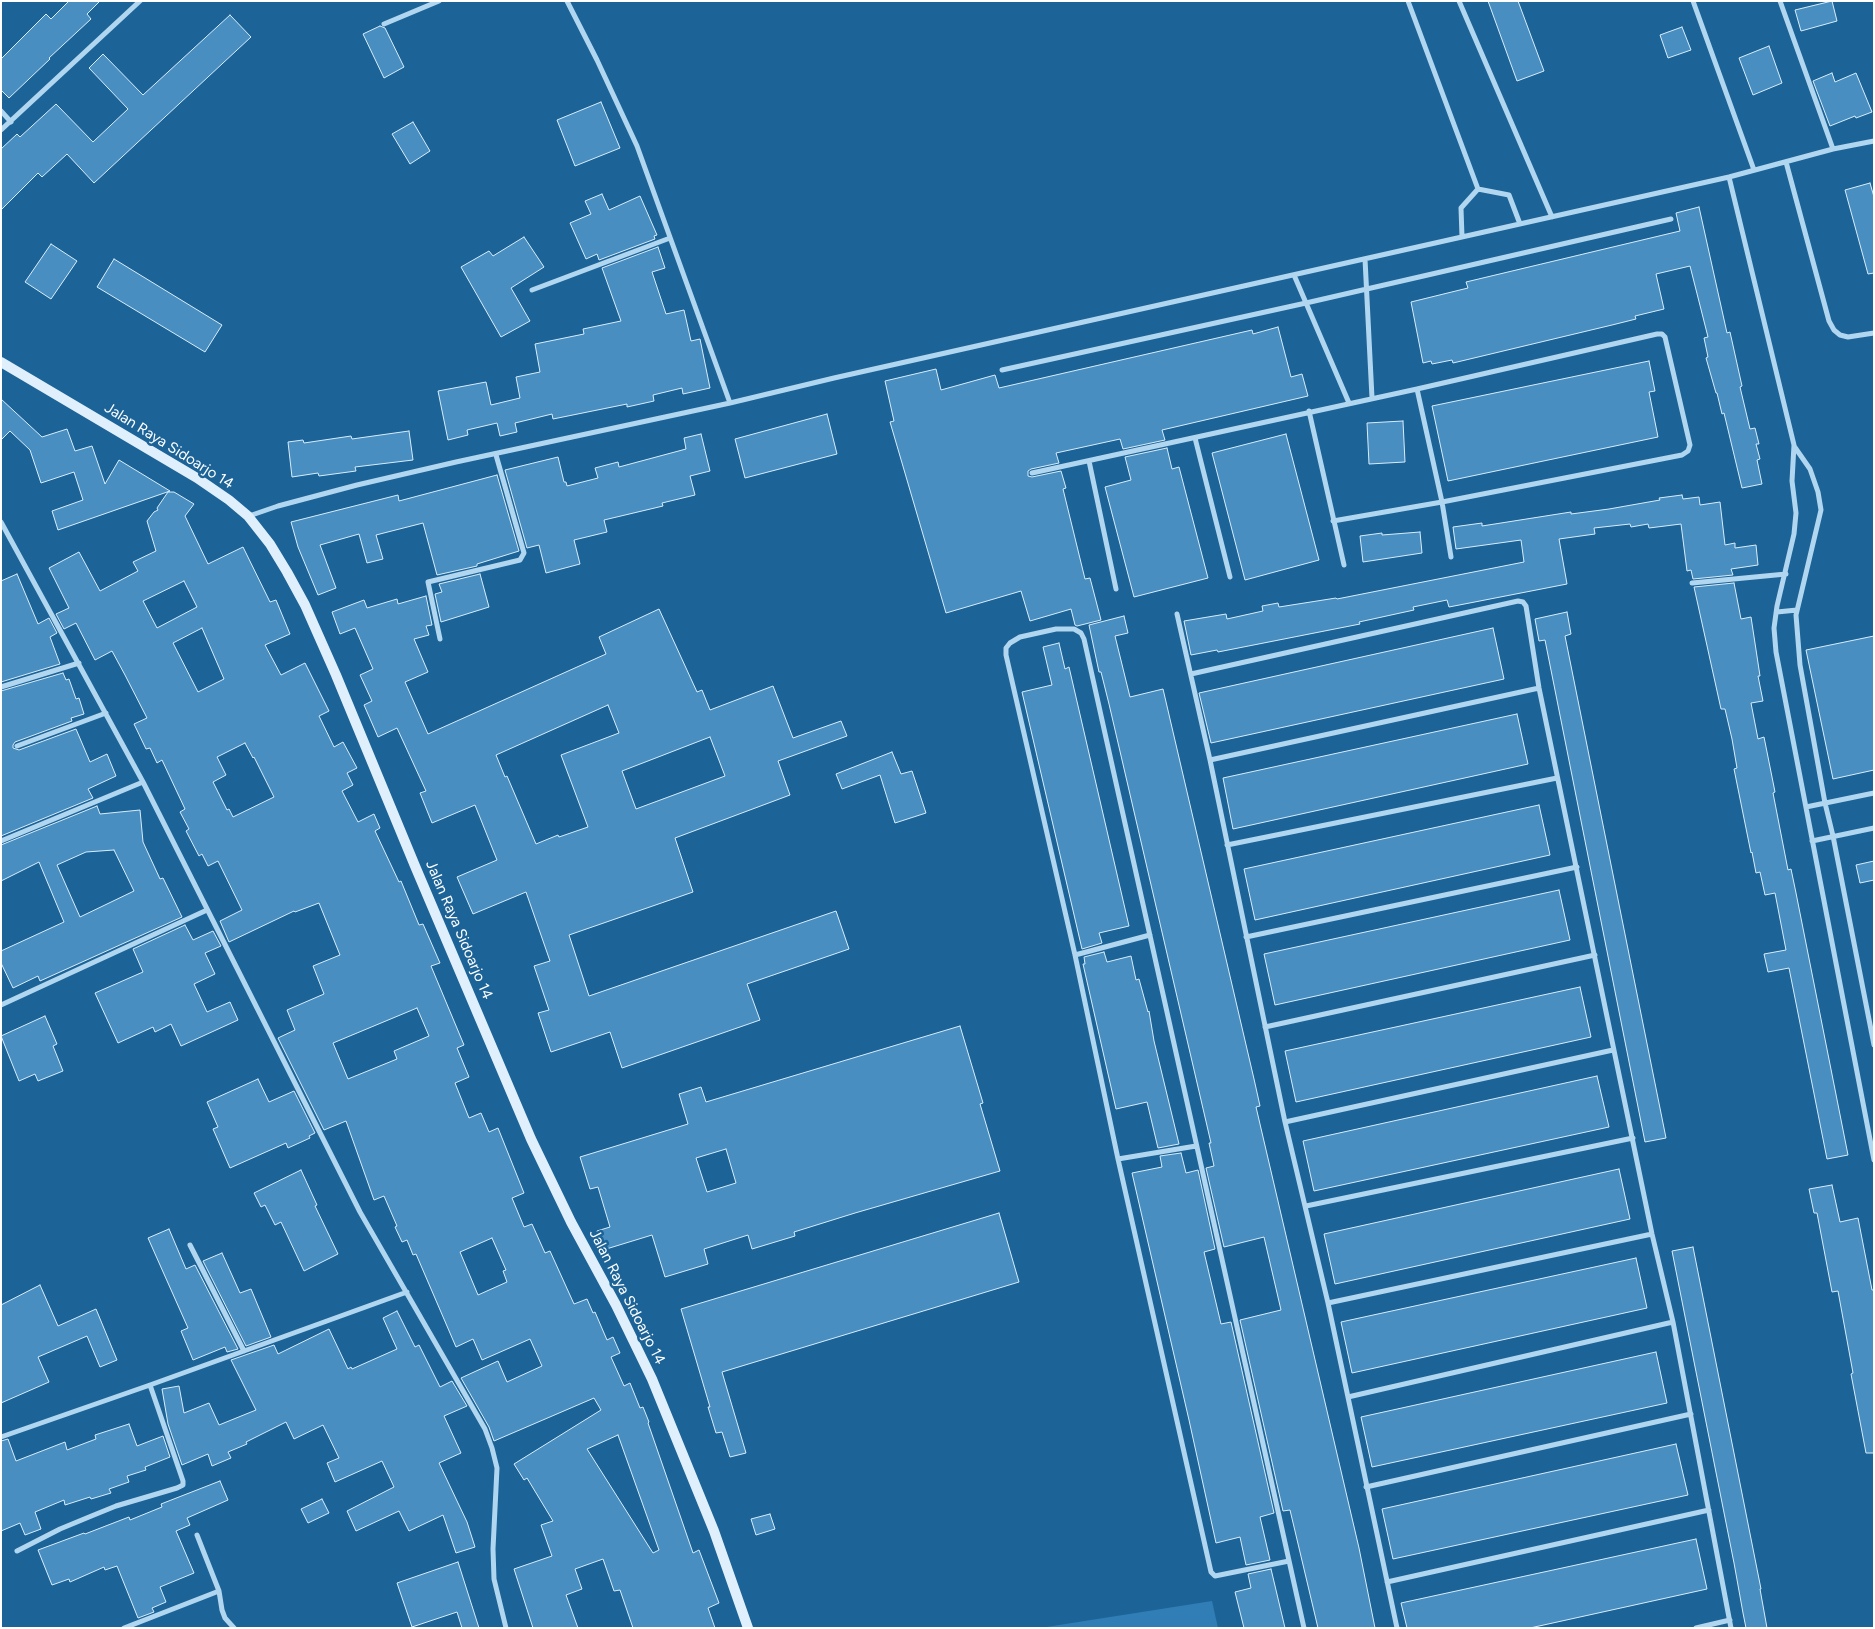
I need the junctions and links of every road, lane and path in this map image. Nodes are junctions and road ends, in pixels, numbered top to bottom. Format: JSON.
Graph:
{"nodes":[{"id":1,"x":140,"y":1,"type":"edge"},
{"id":2,"x":439,"y":1,"type":"edge"},
{"id":3,"x":567,"y":1,"type":"edge"},
{"id":4,"x":1408,"y":1,"type":"edge"},
{"id":5,"x":1459,"y":1,"type":"edge"},
{"id":6,"x":1693,"y":1,"type":"edge"},
{"id":7,"x":1780,"y":1,"type":"edge"},
{"id":8,"x":384,"y":24,"type":"dead end"},
{"id":9,"x":1,"y":111,"type":"edge"},
{"id":10,"x":11,"y":122,"type":"junction"},
{"id":11,"x":1,"y":130,"type":"edge"},
{"id":12,"x":1874,"y":141,"type":"edge"},
{"id":13,"x":1833,"y":149,"type":"junction"},
{"id":14,"x":1786,"y":162,"type":"junction"},
{"id":15,"x":1754,"y":170,"type":"junction"},
{"id":16,"x":1729,"y":177,"type":"junction"},
{"id":17,"x":1478,"y":188,"type":"junction"},
{"id":18,"x":1552,"y":217,"type":"junction"},
{"id":19,"x":1671,"y":219,"type":"dead end"},
{"id":20,"x":1520,"y":224,"type":"junction"},
{"id":21,"x":1462,"y":237,"type":"junction"},
{"id":22,"x":670,"y":238,"type":"junction"},
{"id":23,"x":1365,"y":259,"type":"junction"},
{"id":24,"x":1294,"y":275,"type":"junction"},
{"id":25,"x":532,"y":290,"type":"dead end"},
{"id":26,"x":1367,"y":290,"type":"junction"},
{"id":27,"x":1306,"y":303,"type":"junction"},
{"id":28,"x":1874,"y":333,"type":"edge"},
{"id":29,"x":1,"y":362,"type":"edge"},
{"id":30,"x":1002,"y":370,"type":"dead end"},
{"id":31,"x":1417,"y":388,"type":"junction"},
{"id":32,"x":1372,"y":398,"type":"junction"},
{"id":33,"x":730,"y":403,"type":"junction"},
{"id":34,"x":1350,"y":403,"type":"junction"},
{"id":35,"x":1309,"y":411,"type":"junction"},
{"id":36,"x":1195,"y":438,"type":"junction"},
{"id":37,"x":1794,"y":446,"type":"junction"},
{"id":38,"x":496,"y":455,"type":"junction"},
{"id":39,"x":1089,"y":461,"type":"junction"},
{"id":40,"x":1032,"y":473,"type":"dead end"},
{"id":41,"x":1442,"y":502,"type":"junction"},
{"id":42,"x":248,"y":516,"type":"junction"},
{"id":43,"x":1333,"y":520,"type":"junction"},
{"id":44,"x":1,"y":522,"type":"edge"},
{"id":45,"x":1451,"y":557,"type":"dead end"},
{"id":46,"x":1344,"y":566,"type":"dead end"},
{"id":47,"x":1786,"y":574,"type":"junction"},
{"id":48,"x":1230,"y":577,"type":"dead end"},
{"id":49,"x":1692,"y":584,"type":"dead end"},
{"id":50,"x":1116,"y":589,"type":"dead end"},
{"id":51,"x":1797,"y":610,"type":"junction"},
{"id":52,"x":1776,"y":612,"type":"junction"},
{"id":53,"x":1177,"y":614,"type":"dead end"},
{"id":54,"x":440,"y":639,"type":"dead end"},
{"id":55,"x":79,"y":663,"type":"junction"},
{"id":56,"x":1191,"y":674,"type":"junction"},
{"id":57,"x":1,"y":687,"type":"edge"},
{"id":58,"x":1539,"y":688,"type":"junction"},
{"id":59,"x":106,"y":713,"type":"junction"},
{"id":60,"x":17,"y":746,"type":"dead end"},
{"id":61,"x":1210,"y":760,"type":"junction"},
{"id":62,"x":1558,"y":778,"type":"junction"},
{"id":63,"x":143,"y":782,"type":"junction"},
{"id":64,"x":1874,"y":793,"type":"edge"},
{"id":65,"x":1825,"y":803,"type":"junction"},
{"id":66,"x":1806,"y":807,"type":"junction"},
{"id":67,"x":1874,"y":828,"type":"edge"},
{"id":68,"x":1833,"y":836,"type":"junction"},
{"id":69,"x":1,"y":841,"type":"edge"},
{"id":70,"x":1812,"y":841,"type":"junction"},
{"id":71,"x":1227,"y":845,"type":"junction"},
{"id":72,"x":1577,"y":867,"type":"junction"},
{"id":73,"x":207,"y":910,"type":"junction"},
{"id":74,"x":1150,"y":935,"type":"junction"},
{"id":75,"x":1246,"y":937,"type":"junction"},
{"id":76,"x":1075,"y":955,"type":"junction"},
{"id":77,"x":1595,"y":955,"type":"junction"},
{"id":78,"x":1,"y":1005,"type":"edge"},
{"id":79,"x":1265,"y":1027,"type":"junction"},
{"id":80,"x":1874,"y":1045,"type":"edge"},
{"id":81,"x":1613,"y":1050,"type":"junction"},
{"id":82,"x":1285,"y":1122,"type":"junction"},
{"id":83,"x":1633,"y":1138,"type":"junction"},
{"id":84,"x":1196,"y":1146,"type":"junction"},
{"id":85,"x":1118,"y":1159,"type":"junction"},
{"id":86,"x":1874,"y":1160,"type":"edge"},
{"id":87,"x":1306,"y":1206,"type":"junction"},
{"id":88,"x":1652,"y":1234,"type":"junction"},
{"id":89,"x":190,"y":1244,"type":"dead end"},
{"id":90,"x":407,"y":1292,"type":"junction"},
{"id":91,"x":1328,"y":1303,"type":"junction"},
{"id":92,"x":1673,"y":1322,"type":"junction"},
{"id":93,"x":244,"y":1351,"type":"junction"},
{"id":94,"x":150,"y":1385,"type":"junction"},
{"id":95,"x":1348,"y":1397,"type":"junction"},
{"id":96,"x":1691,"y":1414,"type":"junction"},
{"id":97,"x":1,"y":1437,"type":"edge"},
{"id":98,"x":1366,"y":1486,"type":"junction"},
{"id":99,"x":1709,"y":1510,"type":"junction"},
{"id":100,"x":197,"y":1535,"type":"dead end"},
{"id":101,"x":17,"y":1551,"type":"dead end"},
{"id":102,"x":1289,"y":1561,"type":"junction"},
{"id":103,"x":1387,"y":1582,"type":"junction"},
{"id":104,"x":219,"y":1591,"type":"junction"},
{"id":105,"x":1730,"y":1620,"type":"junction"},
{"id":106,"x":124,"y":1628,"type":"edge"},
{"id":107,"x":234,"y":1628,"type":"edge"},
{"id":108,"x":506,"y":1628,"type":"edge"},
{"id":109,"x":748,"y":1628,"type":"edge"},
{"id":110,"x":1304,"y":1628,"type":"edge"},
{"id":111,"x":1397,"y":1628,"type":"edge"},
{"id":112,"x":1696,"y":1628,"type":"edge"},
{"id":113,"x":1731,"y":1628,"type":"edge"}],
"edges":[{"from":1,"to":10,"type":"street"},
{"from":2,"to":8,"type":"street"},
{"from":3,"to":22,"type":"street"},
{"from":4,"to":17,"type":"street"},
{"from":5,"to":18,"type":"street"},
{"from":6,"to":15,"type":"street"},
{"from":7,"to":13,"type":"street"},
{"from":9,"to":10,"type":"street"},
{"from":10,"to":11,"type":"street"},
{"from":12,"to":13,"type":"street"},
{"from":13,"to":14,"type":"street"},
{"from":14,"to":15,"type":"street"},
{"from":14,"to":28,"type":"street"},
{"from":15,"to":16,"type":"street"},
{"from":16,"to":18,"type":"street"},
{"from":16,"to":37,"type":"street"},
{"from":17,"to":20,"type":"street"},
{"from":17,"to":21,"type":"street"},
{"from":18,"to":20,"type":"street"},
{"from":19,"to":26,"type":"street"},
{"from":20,"to":21,"type":"street"},
{"from":21,"to":23,"type":"street"},
{"from":22,"to":25,"type":"street"},
{"from":22,"to":33,"type":"street"},
{"from":23,"to":24,"type":"street"},
{"from":23,"to":26,"type":"street"},
{"from":24,"to":27,"type":"street"},
{"from":24,"to":33,"type":"street"},
{"from":26,"to":27,"type":"street"},
{"from":26,"to":32,"type":"street"},
{"from":27,"to":30,"type":"street"},
{"from":27,"to":34,"type":"street"},
{"from":29,"to":42,"type":"main road","name":"Jalan Raya Sidoarjo 14"},
{"from":31,"to":32,"type":"street"},
{"from":31,"to":41,"type":"street"},
{"from":31,"to":41,"type":"street"},
{"from":32,"to":34,"type":"street"},
{"from":33,"to":38,"type":"street"},
{"from":34,"to":35,"type":"street"},
{"from":35,"to":36,"type":"street"},
{"from":35,"to":43,"type":"street"},
{"from":36,"to":39,"type":"street"},
{"from":36,"to":48,"type":"street"},
{"from":37,"to":47,"type":"street"},
{"from":37,"to":51,"type":"street"},
{"from":38,"to":42,"type":"street"},
{"from":38,"to":54,"type":"street"},
{"from":39,"to":40,"type":"street"},
{"from":39,"to":50,"type":"street"},
{"from":41,"to":43,"type":"street"},
{"from":41,"to":45,"type":"street"},
{"from":42,"to":109,"type":"main road","name":"Jalan Raya Sidoarjo 14"},
{"from":43,"to":46,"type":"street"},
{"from":44,"to":55,"type":"street"},
{"from":47,"to":49,"type":"street"},
{"from":47,"to":52,"type":"street"},
{"from":51,"to":52,"type":"street"},
{"from":51,"to":65,"type":"street"},
{"from":52,"to":66,"type":"street"},
{"from":53,"to":56,"type":"street"},
{"from":55,"to":57,"type":"street"},
{"from":55,"to":59,"type":"street"},
{"from":56,"to":58,"type":"street"},
{"from":56,"to":61,"type":"street"},
{"from":58,"to":61,"type":"street"},
{"from":58,"to":62,"type":"street"},
{"from":59,"to":60,"type":"street"},
{"from":59,"to":63,"type":"street"},
{"from":61,"to":71,"type":"street"},
{"from":62,"to":71,"type":"street"},
{"from":62,"to":72,"type":"street"},
{"from":63,"to":69,"type":"street"},
{"from":63,"to":73,"type":"street"},
{"from":64,"to":65,"type":"street"},
{"from":65,"to":66,"type":"street"},
{"from":65,"to":68,"type":"street"},
{"from":66,"to":70,"type":"street"},
{"from":67,"to":68,"type":"street"},
{"from":68,"to":70,"type":"street"},
{"from":68,"to":80,"type":"street"},
{"from":70,"to":86,"type":"street"},
{"from":71,"to":75,"type":"street"},
{"from":72,"to":75,"type":"street"},
{"from":72,"to":77,"type":"street"},
{"from":73,"to":78,"type":"street"},
{"from":73,"to":90,"type":"street"},
{"from":74,"to":76,"type":"street"},
{"from":74,"to":76,"type":"street"},
{"from":74,"to":84,"type":"street"},
{"from":75,"to":79,"type":"street"},
{"from":76,"to":85,"type":"street"},
{"from":77,"to":79,"type":"street"},
{"from":77,"to":81,"type":"street"},
{"from":79,"to":82,"type":"street"},
{"from":81,"to":82,"type":"street"},
{"from":81,"to":83,"type":"street"},
{"from":82,"to":87,"type":"street"},
{"from":83,"to":87,"type":"street"},
{"from":83,"to":88,"type":"street"},
{"from":84,"to":85,"type":"street"},
{"from":84,"to":102,"type":"street"},
{"from":85,"to":102,"type":"street"},
{"from":87,"to":91,"type":"street"},
{"from":88,"to":91,"type":"street"},
{"from":88,"to":92,"type":"street"},
{"from":89,"to":93,"type":"street"},
{"from":90,"to":93,"type":"street"},
{"from":90,"to":108,"type":"street"},
{"from":91,"to":95,"type":"street"},
{"from":92,"to":95,"type":"street"},
{"from":92,"to":96,"type":"street"},
{"from":93,"to":94,"type":"street"},
{"from":94,"to":97,"type":"street"},
{"from":94,"to":101,"type":"street"},
{"from":95,"to":98,"type":"street"},
{"from":96,"to":98,"type":"street"},
{"from":96,"to":99,"type":"street"},
{"from":98,"to":103,"type":"street"},
{"from":99,"to":103,"type":"street"},
{"from":99,"to":105,"type":"street"},
{"from":100,"to":104,"type":"street"},
{"from":102,"to":110,"type":"street"},
{"from":103,"to":111,"type":"street"},
{"from":104,"to":106,"type":"street"},
{"from":104,"to":107,"type":"street"},
{"from":105,"to":112,"type":"street"},
{"from":105,"to":113,"type":"street"}]}
